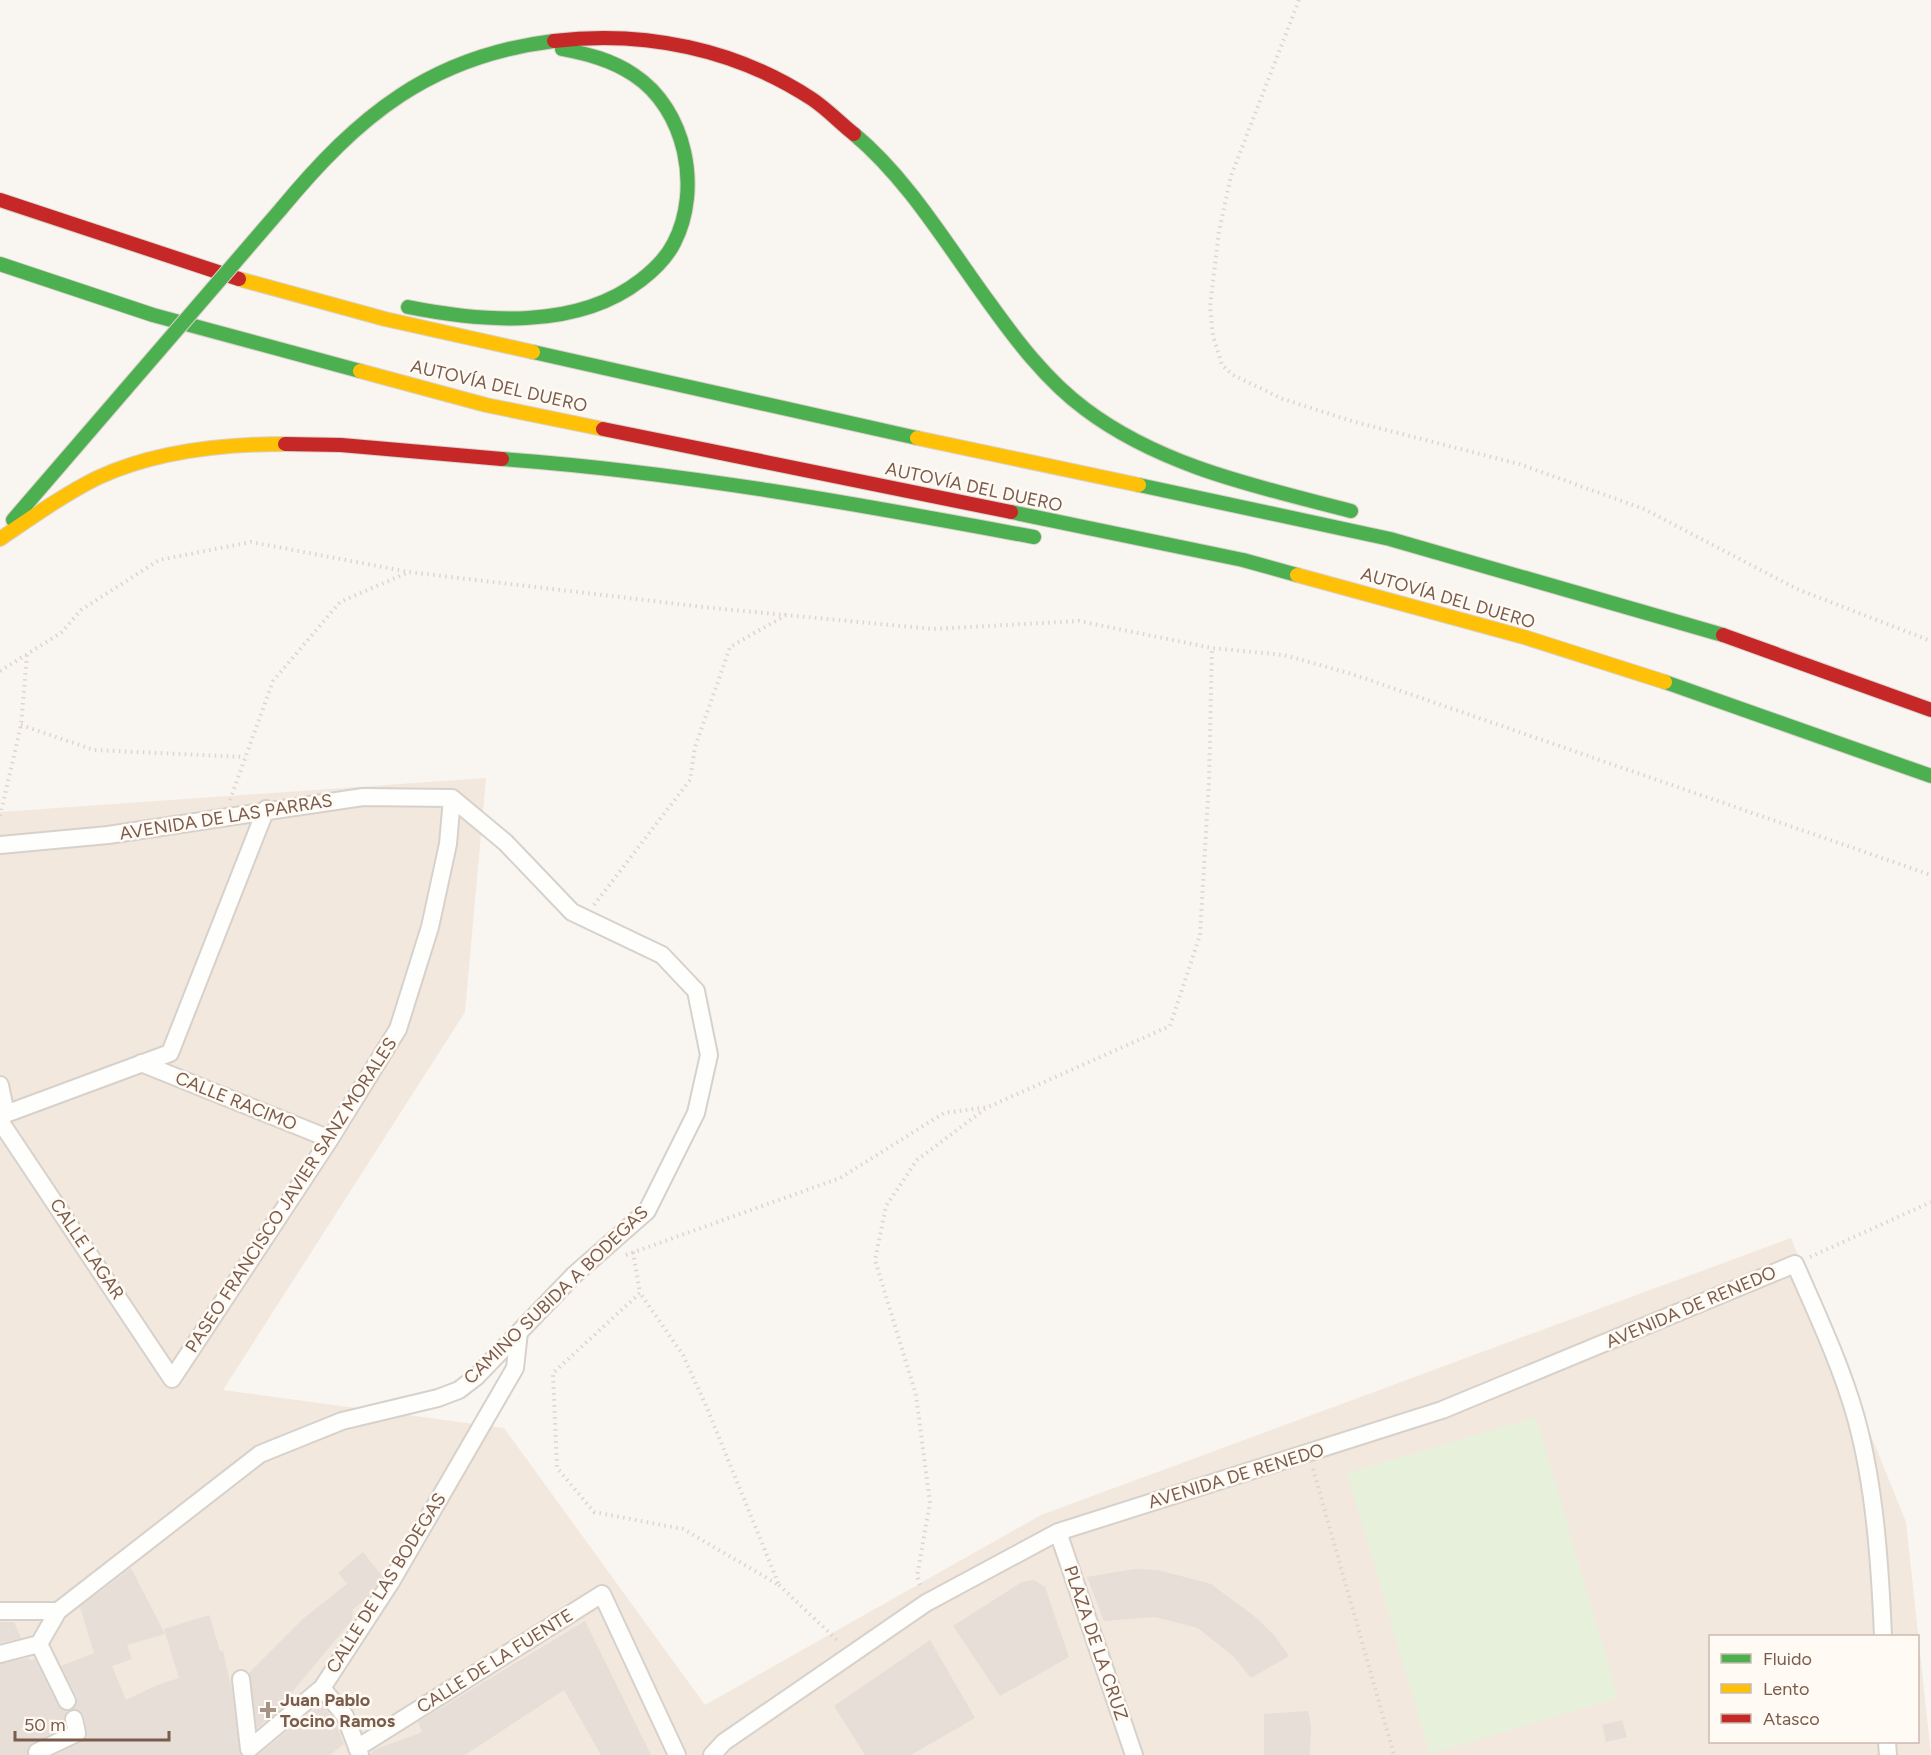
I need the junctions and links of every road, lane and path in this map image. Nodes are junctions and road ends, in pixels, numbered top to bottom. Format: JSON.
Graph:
{"nodes":[{"id":1,"x":1299,"y":0,"type":"edge"},
{"id":2,"x":518,"y":48,"type":"junction"},
{"id":3,"x":0,"y":200,"type":"edge"},
{"id":4,"x":222,"y":255,"type":"dead end"},
{"id":5,"x":0,"y":264,"type":"edge"},
{"id":6,"x":256,"y":264,"type":"dead end"},
{"id":7,"x":389,"y":302,"type":"dead end"},
{"id":8,"x":1360,"y":513,"type":"dead end"},
{"id":9,"x":0,"y":537,"type":"edge"},
{"id":10,"x":1047,"y":539,"type":"dead end"},
{"id":11,"x":410,"y":572,"type":"junction"},
{"id":12,"x":1604,"y":585,"type":"dead end"},
{"id":13,"x":786,"y":615,"type":"junction"},
{"id":14,"x":1697,"y":626,"type":"junction"},
{"id":15,"x":1931,"y":641,"type":"edge"},
{"id":16,"x":1212,"y":648,"type":"junction"},
{"id":17,"x":27,"y":654,"type":"junction"},
{"id":18,"x":1535,"y":655,"type":"dead end"},
{"id":19,"x":0,"y":671,"type":"edge"},
{"id":20,"x":1716,"y":698,"type":"junction"},
{"id":21,"x":1931,"y":710,"type":"edge"},
{"id":22,"x":21,"y":725,"type":"junction"},
{"id":23,"x":246,"y":757,"type":"junction"},
{"id":24,"x":1931,"y":776,"type":"edge"},
{"id":25,"x":452,"y":798,"type":"junction"},
{"id":26,"x":266,"y":809,"type":"junction"},
{"id":27,"x":0,"y":816,"type":"edge"},
{"id":28,"x":224,"y":816,"type":"junction"},
{"id":29,"x":0,"y":845,"type":"edge"},
{"id":30,"x":1931,"y":874,"type":"edge"},
{"id":31,"x":584,"y":917,"type":"junction"},
{"id":32,"x":141,"y":1063,"type":"junction"},
{"id":33,"x":0,"y":1085,"type":"edge"},
{"id":34,"x":988,"y":1107,"type":"junction"},
{"id":35,"x":2,"y":1117,"type":"edge"},
{"id":36,"x":330,"y":1139,"type":"junction"},
{"id":37,"x":1931,"y":1202,"type":"edge"},
{"id":38,"x":633,"y":1252,"type":"junction"},
{"id":39,"x":622,"y":1256,"type":"dead end"},
{"id":40,"x":1796,"y":1264,"type":"junction"},
{"id":41,"x":640,"y":1293,"type":"junction"},
{"id":42,"x":519,"y":1332,"type":"junction"},
{"id":43,"x":172,"y":1379,"type":"joint"},
{"id":44,"x":1308,"y":1453,"type":"junction"},
{"id":45,"x":1058,"y":1532,"type":"junction"},
{"id":46,"x":779,"y":1585,"type":"junction"},
{"id":47,"x":926,"y":1603,"type":"junction"},
{"id":48,"x":0,"y":1611,"type":"edge"},
{"id":49,"x":58,"y":1611,"type":"junction"},
{"id":50,"x":1883,"y":1635,"type":"edge"},
{"id":51,"x":39,"y":1644,"type":"junction"},
{"id":52,"x":0,"y":1654,"type":"edge"},
{"id":53,"x":852,"y":1654,"type":"junction"},
{"id":54,"x":241,"y":1679,"type":"dead end"},
{"id":55,"x":322,"y":1688,"type":"junction"},
{"id":56,"x":67,"y":1701,"type":"dead end"},
{"id":57,"x":74,"y":1719,"type":"dead end"},
{"id":58,"x":249,"y":1752,"type":"edge"},
{"id":59,"x":359,"y":1752,"type":"edge"},
{"id":60,"x":39,"y":1755,"type":"edge"},
{"id":61,"x":677,"y":1755,"type":"edge"},
{"id":62,"x":712,"y":1755,"type":"edge"},
{"id":63,"x":1134,"y":1755,"type":"edge"},
{"id":64,"x":1394,"y":1755,"type":"edge"}],
"edges":[{"from":1,"to":15,"type":"path"},
{"from":2,"to":7,"type":"highway"},
{"from":2,"to":8,"type":"highway"},
{"from":2,"to":9,"type":"highway","bridge":true},
{"from":3,"to":14,"type":"highway","name":"AUTOVÍA DEL DUERO"},
{"from":4,"to":6,"type":"highway"},
{"from":5,"to":20,"type":"highway","name":"AUTOVÍA DEL DUERO"},
{"from":9,"to":10,"type":"highway"},
{"from":11,"to":13,"type":"path"},
{"from":11,"to":17,"type":"path"},
{"from":11,"to":23,"type":"path"},
{"from":12,"to":14,"type":"highway"},
{"from":13,"to":16,"type":"path"},
{"from":13,"to":31,"type":"path"},
{"from":14,"to":21,"type":"highway","name":"AUTOVÍA DEL DUERO"},
{"from":16,"to":30,"type":"path"},
{"from":16,"to":34,"type":"path"},
{"from":17,"to":19,"type":"path"},
{"from":17,"to":22,"type":"path"},
{"from":18,"to":20,"type":"highway"},
{"from":20,"to":24,"type":"highway","name":"AUTOVÍA DEL DUERO"},
{"from":22,"to":23,"type":"path"},
{"from":22,"to":27,"type":"path"},
{"from":23,"to":28,"type":"path"},
{"from":25,"to":26,"type":"street","name":"AVENIDA DE LAS PARRAS"},
{"from":25,"to":31,"type":"street","name":"CAMINO SUBIDA A BODEGAS"},
{"from":25,"to":36,"type":"street","name":"PASEO FRANCISCO JAVIER SANZ MORALES"},
{"from":26,"to":28,"type":"street","name":"AVENIDA DE LAS PARRAS"},
{"from":26,"to":32,"type":"street"},
{"from":28,"to":29,"type":"street","name":"AVENIDA DE LAS PARRAS"},
{"from":31,"to":42,"type":"street","name":"CAMINO SUBIDA A BODEGAS"},
{"from":32,"to":35,"type":"street"},
{"from":32,"to":36,"type":"street","name":"CALLE RACIMO"},
{"from":33,"to":35,"type":"street"},
{"from":34,"to":38,"type":"path"},
{"from":34,"to":47,"type":"path"},
{"from":35,"to":43,"type":"street","name":"CALLE LAGAR"},
{"from":36,"to":43,"type":"street","name":"PASEO FRANCISCO JAVIER SANZ MORALES"},
{"from":37,"to":40,"type":"path"},
{"from":38,"to":39,"type":"path"},
{"from":38,"to":41,"type":"path"},
{"from":40,"to":44,"type":"street","name":"AVENIDA DE RENEDO"},
{"from":40,"to":50,"type":"street"},
{"from":41,"to":46,"type":"path"},
{"from":41,"to":46,"type":"path"},
{"from":42,"to":49,"type":"street","name":"CAMINO SUBIDA A BODEGAS"},
{"from":42,"to":55,"type":"street","name":"CALLE DE LAS BODEGAS"},
{"from":44,"to":45,"type":"street","name":"AVENIDA DE RENEDO"},
{"from":44,"to":64,"type":"path"},
{"from":45,"to":47,"type":"street","name":"AVENIDA DE RENEDO"},
{"from":45,"to":63,"type":"street","name":"PLAZA DE LA CRUZ"},
{"from":46,"to":53,"type":"path"},
{"from":47,"to":53,"type":"street","name":"AVENIDA DE RENEDO"},
{"from":48,"to":49,"type":"street"},
{"from":49,"to":51,"type":"street"},
{"from":51,"to":52,"type":"street"},
{"from":51,"to":56,"type":"street"},
{"from":53,"to":62,"type":"street","name":"AVENIDA DE RENEDO"},
{"from":54,"to":58,"type":"street","name":"CALLE DE LAS BODEGAS"},
{"from":55,"to":58,"type":"street","name":"CALLE DE LAS BODEGAS"},
{"from":55,"to":59,"type":"street"},
{"from":57,"to":60,"type":"street"},
{"from":59,"to":61,"type":"street","name":"CALLE DE LA FUENTE"}]}
